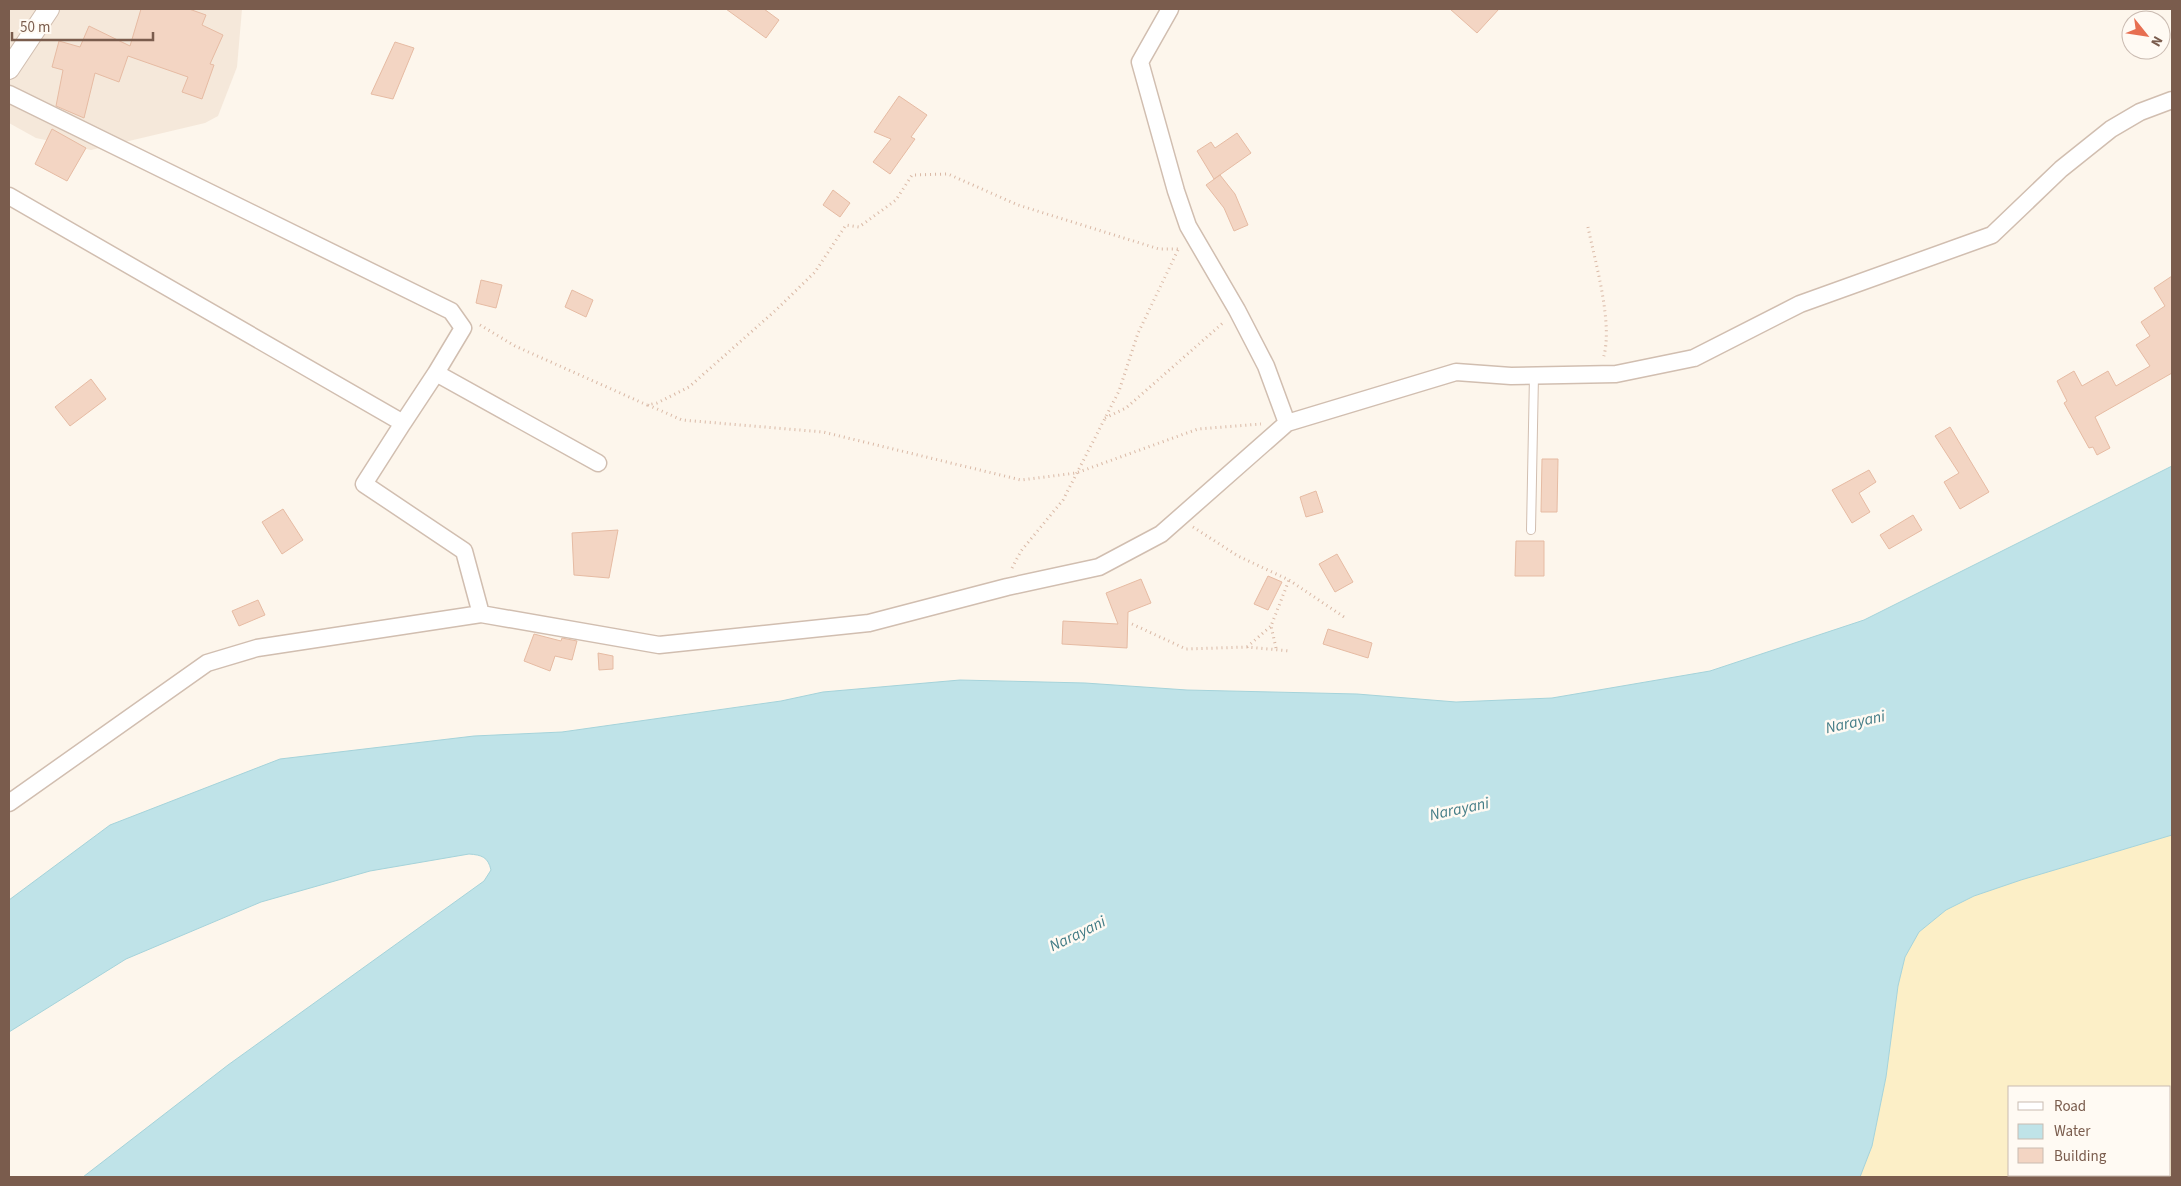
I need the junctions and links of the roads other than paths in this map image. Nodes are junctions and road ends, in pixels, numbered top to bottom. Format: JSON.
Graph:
{"nodes":[{"id":1,"x":50,"y":9,"type":"edge"},
{"id":2,"x":1170,"y":9,"type":"edge"},
{"id":3,"x":9,"y":69,"type":"edge"},
{"id":4,"x":9,"y":94,"type":"edge"},
{"id":5,"x":2172,"y":100,"type":"edge"},
{"id":6,"x":9,"y":196,"type":"edge"},
{"id":7,"x":436,"y":373,"type":"junction"},
{"id":8,"x":1534,"y":375,"type":"junction"},
{"id":9,"x":403,"y":423,"type":"junction"},
{"id":10,"x":1287,"y":423,"type":"junction"},
{"id":11,"x":598,"y":463,"type":"dead end"},
{"id":12,"x":1532,"y":530,"type":"dead end"},
{"id":13,"x":481,"y":614,"type":"junction"},
{"id":14,"x":9,"y":803,"type":"edge"}],
"edges":[{"from":1,"to":3,"type":"street"},
{"from":2,"to":10,"type":"street"},
{"from":4,"to":7,"type":"street"},
{"from":5,"to":8,"type":"street"},
{"from":6,"to":9,"type":"street"},
{"from":7,"to":9,"type":"street"},
{"from":7,"to":11,"type":"street"},
{"from":8,"to":10,"type":"street"},
{"from":8,"to":12,"type":"lane"},
{"from":9,"to":13,"type":"street"},
{"from":10,"to":13,"type":"street"},
{"from":13,"to":14,"type":"street"}]}
